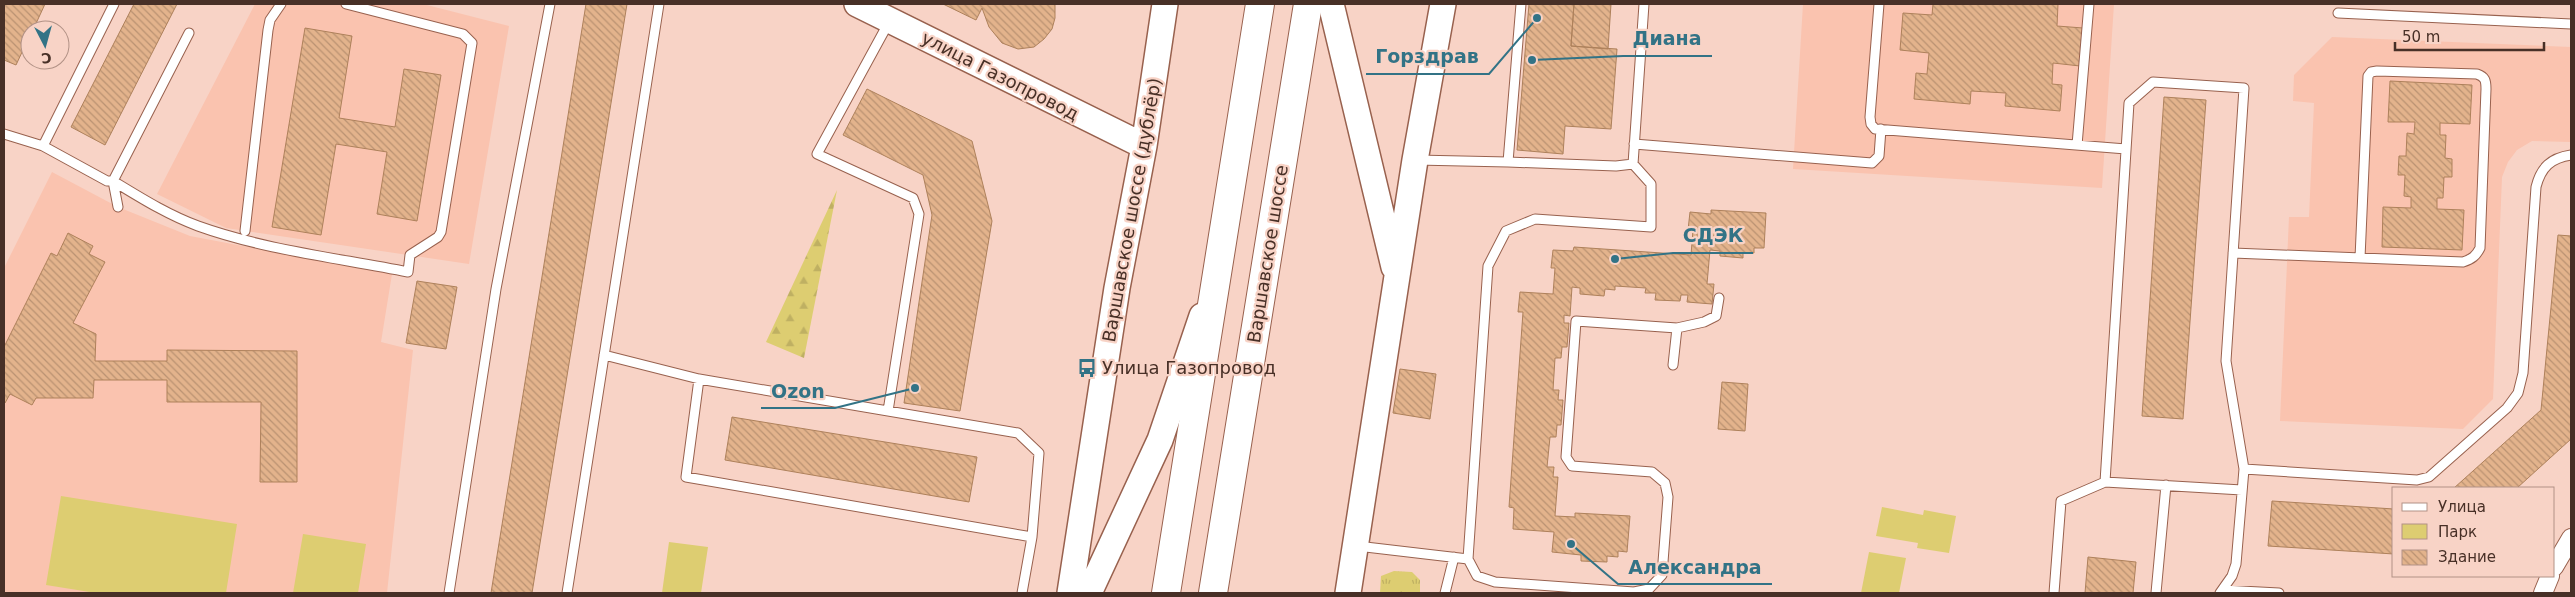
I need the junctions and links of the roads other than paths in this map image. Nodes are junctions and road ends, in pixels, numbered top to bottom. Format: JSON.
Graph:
{"nodes":[{"id":1,"x":114,"y":4,"type":"edge"},
{"id":2,"x":281,"y":4,"type":"edge"},
{"id":3,"x":346,"y":4,"type":"edge"},
{"id":4,"x":550,"y":4,"type":"edge"},
{"id":5,"x":659,"y":4,"type":"edge"},
{"id":6,"x":857,"y":4,"type":"edge"},
{"id":7,"x":1165,"y":4,"type":"edge"},
{"id":8,"x":1260,"y":4,"type":"edge"},
{"id":9,"x":1308,"y":4,"type":"edge"},
{"id":10,"x":1331,"y":4,"type":"edge"},
{"id":11,"x":1443,"y":4,"type":"edge"},
{"id":12,"x":1521,"y":4,"type":"edge"},
{"id":13,"x":1644,"y":4,"type":"edge"},
{"id":14,"x":1879,"y":4,"type":"edge"},
{"id":15,"x":2089,"y":4,"type":"edge"},
{"id":16,"x":2338,"y":13,"type":"dead end"},
{"id":17,"x":890,"y":20,"type":"junction"},
{"id":18,"x":2571,"y":24,"type":"edge"},
{"id":19,"x":189,"y":33,"type":"dead end"},
{"id":20,"x":1881,"y":129,"type":"junction"},
{"id":21,"x":4,"y":134,"type":"edge"},
{"id":22,"x":1634,"y":144,"type":"junction"},
{"id":23,"x":2077,"y":145,"type":"junction"},
{"id":24,"x":43,"y":146,"type":"junction"},
{"id":25,"x":1144,"y":146,"type":"junction"},
{"id":26,"x":2126,"y":149,"type":"junction"},
{"id":27,"x":2571,"y":155,"type":"edge"},
{"id":28,"x":1416,"y":160,"type":"junction"},
{"id":29,"x":1508,"y":162,"type":"junction"},
{"id":30,"x":1633,"y":164,"type":"junction"},
{"id":31,"x":113,"y":181,"type":"junction"},
{"id":32,"x":118,"y":207,"type":"dead end"},
{"id":33,"x":245,"y":231,"type":"dead end"},
{"id":34,"x":2233,"y":252,"type":"junction"},
{"id":35,"x":2360,"y":258,"type":"junction"},
{"id":36,"x":1397,"y":279,"type":"junction"},
{"id":37,"x":1214,"y":281,"type":"junction"},
{"id":38,"x":1719,"y":298,"type":"dead end"},
{"id":39,"x":1676,"y":328,"type":"junction"},
{"id":40,"x":604,"y":355,"type":"junction"},
{"id":41,"x":1674,"y":365,"type":"dead end"},
{"id":42,"x":699,"y":379,"type":"junction"},
{"id":43,"x":888,"y":411,"type":"junction"},
{"id":44,"x":2244,"y":469,"type":"junction"},
{"id":45,"x":2105,"y":482,"type":"junction"},
{"id":46,"x":2166,"y":485,"type":"junction"},
{"id":47,"x":2242,"y":490,"type":"junction"},
{"id":48,"x":1032,"y":538,"type":"junction"},
{"id":49,"x":2571,"y":538,"type":"edge"},
{"id":50,"x":1355,"y":546,"type":"junction"},
{"id":51,"x":1454,"y":557,"type":"junction"},
{"id":52,"x":1468,"y":559,"type":"junction"},
{"id":53,"x":2555,"y":565,"type":"edge"},
{"id":54,"x":2550,"y":577,"type":"edge"},
{"id":55,"x":1582,"y":591,"type":"edge"},
{"id":56,"x":2221,"y":592,"type":"edge"},
{"id":57,"x":449,"y":593,"type":"edge"},
{"id":58,"x":567,"y":593,"type":"edge"},
{"id":59,"x":1022,"y":593,"type":"edge"},
{"id":60,"x":1070,"y":593,"type":"edge"},
{"id":61,"x":1089,"y":593,"type":"edge"},
{"id":62,"x":1166,"y":593,"type":"edge"},
{"id":63,"x":1213,"y":593,"type":"edge"},
{"id":64,"x":1348,"y":593,"type":"edge"},
{"id":65,"x":1445,"y":593,"type":"edge"},
{"id":66,"x":2054,"y":593,"type":"edge"},
{"id":67,"x":2156,"y":593,"type":"edge"},
{"id":68,"x":2279,"y":593,"type":"edge"},
{"id":69,"x":2543,"y":593,"type":"edge"}],
"edges":[{"from":1,"to":24,"type":"lane"},
{"from":2,"to":33,"type":"lane"},
{"from":3,"to":31,"type":"lane"},
{"from":4,"to":57,"type":"lane"},
{"from":5,"to":40,"type":"lane"},
{"from":6,"to":17,"type":"main road","name":"улица Газопровод"},
{"from":7,"to":25,"type":"main road","name":"Варшавское шоссе (дублёр)"},
{"from":8,"to":37,"type":"main road"},
{"from":9,"to":63,"type":"main road","name":"Варшавское шоссе"},
{"from":10,"to":36,"type":"main road"},
{"from":11,"to":28,"type":"main road"},
{"from":12,"to":29,"type":"lane"},
{"from":13,"to":22,"type":"lane"},
{"from":14,"to":20,"type":"lane"},
{"from":15,"to":23,"type":"lane"},
{"from":16,"to":18,"type":"lane"},
{"from":17,"to":25,"type":"main road","name":"улица Газопровод"},
{"from":17,"to":43,"type":"lane"},
{"from":19,"to":31,"type":"lane"},
{"from":20,"to":22,"type":"lane"},
{"from":20,"to":23,"type":"lane"},
{"from":21,"to":24,"type":"lane"},
{"from":22,"to":30,"type":"lane"},
{"from":23,"to":26,"type":"lane"},
{"from":24,"to":31,"type":"lane"},
{"from":25,"to":60,"type":"main road","name":"Варшавское шоссе (дублёр)"},
{"from":26,"to":34,"type":"lane"},
{"from":26,"to":45,"type":"lane"},
{"from":27,"to":44,"type":"lane"},
{"from":28,"to":29,"type":"lane"},
{"from":28,"to":36,"type":"main road"},
{"from":29,"to":30,"type":"lane"},
{"from":30,"to":52,"type":"lane"},
{"from":31,"to":32,"type":"lane"},
{"from":34,"to":35,"type":"lane"},
{"from":34,"to":44,"type":"lane"},
{"from":35,"to":35,"type":"lane"},
{"from":36,"to":50,"type":"main road"},
{"from":37,"to":61,"type":"main road"},
{"from":37,"to":62,"type":"main road"},
{"from":38,"to":39,"type":"lane"},
{"from":39,"to":41,"type":"lane"},
{"from":39,"to":55,"type":"lane"},
{"from":40,"to":42,"type":"lane"},
{"from":40,"to":58,"type":"lane"},
{"from":42,"to":43,"type":"lane"},
{"from":42,"to":48,"type":"lane"},
{"from":43,"to":48,"type":"lane"},
{"from":44,"to":47,"type":"lane"},
{"from":45,"to":46,"type":"lane"},
{"from":45,"to":66,"type":"lane"},
{"from":46,"to":47,"type":"lane"},
{"from":46,"to":67,"type":"lane"},
{"from":47,"to":56,"type":"lane"},
{"from":48,"to":59,"type":"lane"},
{"from":49,"to":53,"type":"street"},
{"from":50,"to":51,"type":"lane"},
{"from":50,"to":64,"type":"main road"},
{"from":51,"to":52,"type":"lane"},
{"from":51,"to":65,"type":"lane"},
{"from":52,"to":55,"type":"lane"},
{"from":54,"to":69,"type":"street"},
{"from":56,"to":68,"type":"lane"}]}
